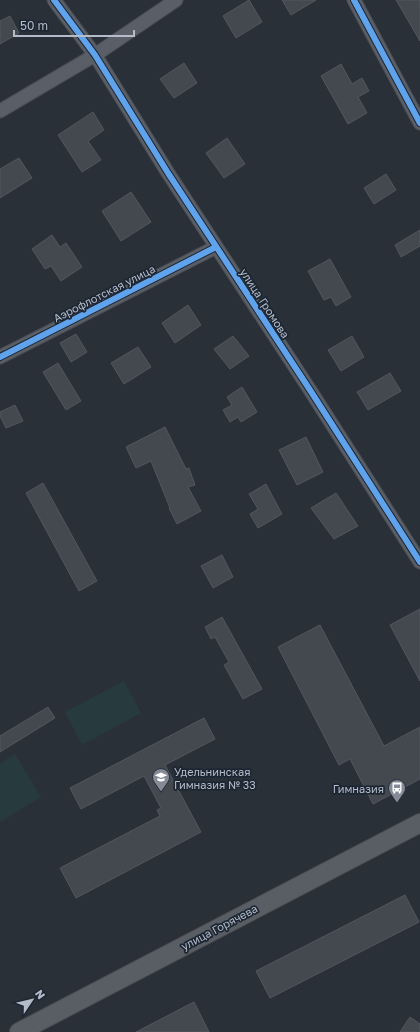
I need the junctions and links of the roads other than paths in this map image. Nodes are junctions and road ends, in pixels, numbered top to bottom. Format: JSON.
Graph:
{"nodes":[{"id":1,"x":54,"y":0,"type":"edge"},
{"id":2,"x":176,"y":0,"type":"edge"},
{"id":3,"x":354,"y":0,"type":"edge"},
{"id":4,"x":94,"y":55,"type":"junction"},
{"id":5,"x":0,"y":111,"type":"edge"},
{"id":6,"x":420,"y":123,"type":"edge"},
{"id":7,"x":216,"y":247,"type":"junction"},
{"id":8,"x":0,"y":357,"type":"edge"},
{"id":9,"x":420,"y":562,"type":"edge"},
{"id":10,"x":419,"y":825,"type":"edge"},
{"id":11,"x":19,"y":1032,"type":"edge"}],
"edges":[{"from":1,"to":4,"type":"street","name":"улица Громова"},
{"from":2,"to":4,"type":"street"},
{"from":3,"to":6,"type":"street"},
{"from":4,"to":5,"type":"street"},
{"from":4,"to":7,"type":"street","name":"улица Громова"},
{"from":7,"to":8,"type":"street","name":"Аэрофлотская улица"},
{"from":7,"to":9,"type":"street","name":"улица Громова"},
{"from":10,"to":11,"type":"main road","name":"улица Горячева"}]}
